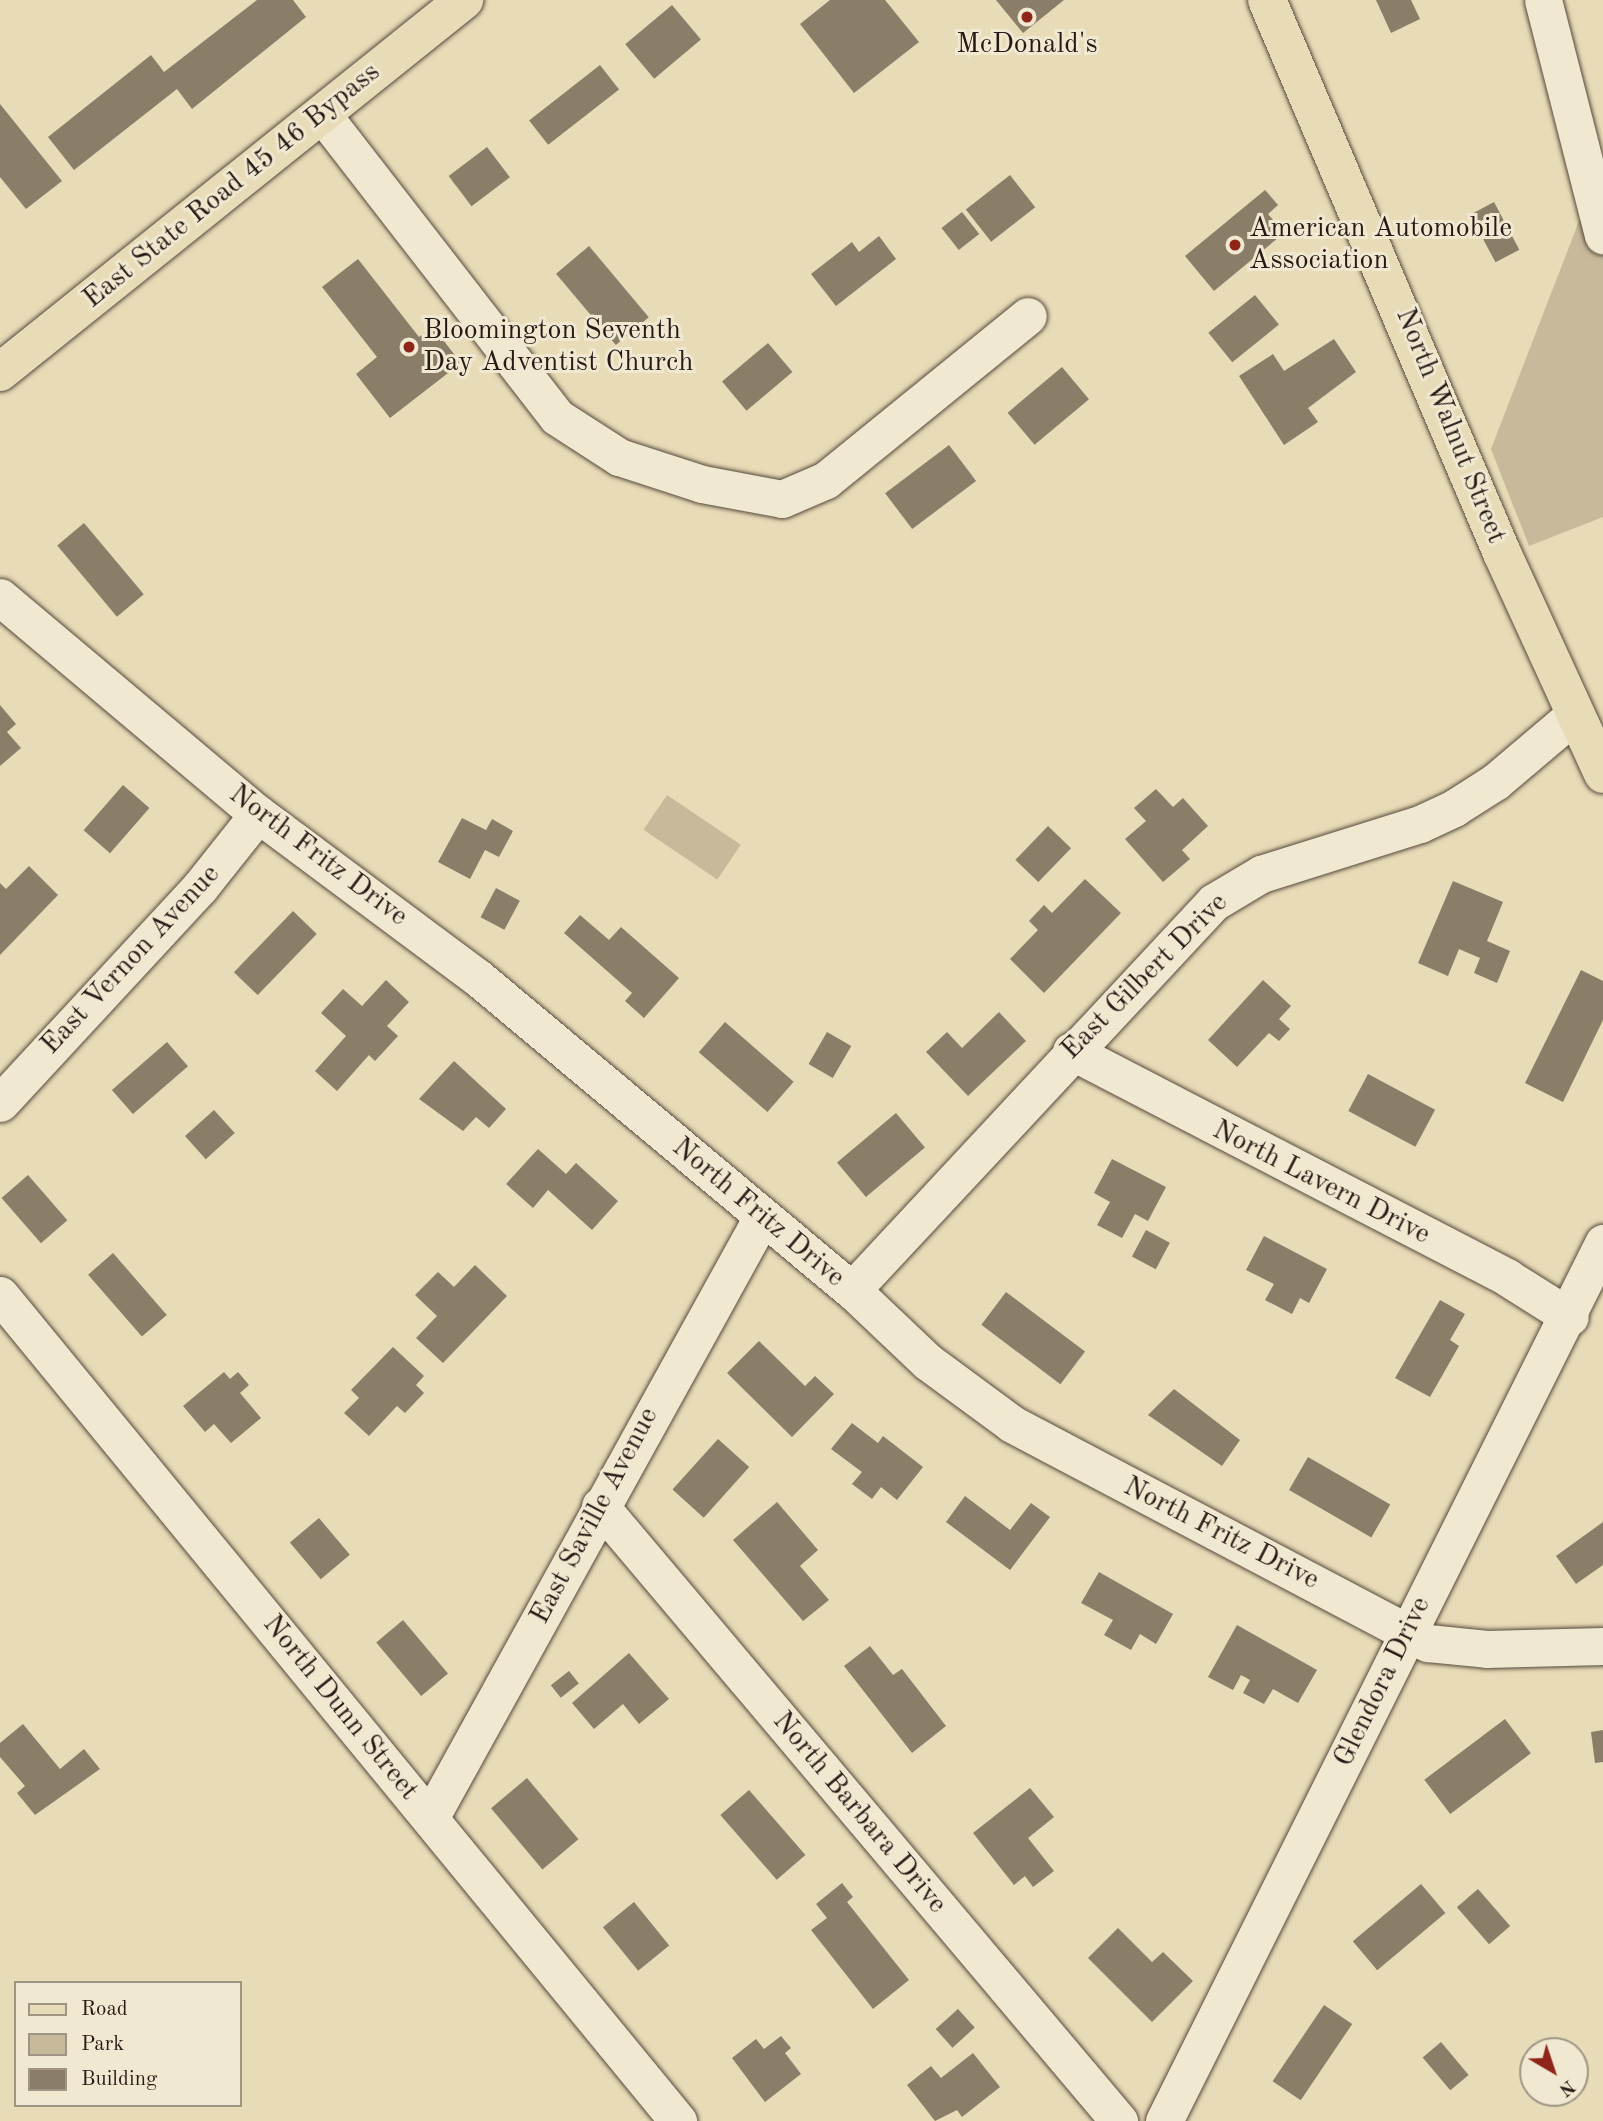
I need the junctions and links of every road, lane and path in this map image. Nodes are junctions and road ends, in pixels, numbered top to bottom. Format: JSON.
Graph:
{"nodes":[{"id":1,"x":464,"y":0,"type":"edge"},
{"id":2,"x":1268,"y":0,"type":"edge"},
{"id":3,"x":1543,"y":0,"type":"edge"},
{"id":4,"x":322,"y":114,"type":"junction"},
{"id":5,"x":1603,"y":235,"type":"edge"},
{"id":6,"x":1028,"y":316,"type":"dead end"},
{"id":7,"x":0,"y":372,"type":"edge"},
{"id":8,"x":0,"y":597,"type":"edge"},
{"id":9,"x":1574,"y":715,"type":"junction"},
{"id":10,"x":1603,"y":774,"type":"edge"},
{"id":11,"x":258,"y":814,"type":"junction"},
{"id":12,"x":1071,"y":1051,"type":"junction"},
{"id":13,"x":0,"y":1103,"type":"edge"},
{"id":14,"x":762,"y":1217,"type":"junction"},
{"id":15,"x":1603,"y":1243,"type":"edge"},
{"id":16,"x":852,"y":1290,"type":"junction"},
{"id":17,"x":0,"y":1296,"type":"edge"},
{"id":18,"x":1570,"y":1317,"type":"junction"},
{"id":19,"x":600,"y":1506,"type":"junction"},
{"id":20,"x":1407,"y":1631,"type":"junction"},
{"id":21,"x":1603,"y":1646,"type":"edge"},
{"id":22,"x":430,"y":1818,"type":"junction"},
{"id":23,"x":678,"y":2121,"type":"edge"},
{"id":24,"x":1119,"y":2121,"type":"edge"},
{"id":25,"x":1164,"y":2121,"type":"edge"}],
"edges":[{"from":1,"to":4,"type":"main road","name":"East State Road 45 46 Bypass"},
{"from":2,"to":9,"type":"main road","name":"North Walnut Street"},
{"from":3,"to":5,"type":"street"},
{"from":4,"to":6,"type":"street"},
{"from":4,"to":7,"type":"main road","name":"East State Road 45 46 Bypass"},
{"from":8,"to":11,"type":"street","name":"North Fritz Drive"},
{"from":9,"to":10,"type":"main road","name":"North Walnut Street"},
{"from":9,"to":12,"type":"street","name":"East Gilbert Drive"},
{"from":11,"to":13,"type":"street","name":"East Vernon Avenue"},
{"from":11,"to":14,"type":"street","name":"North Fritz Drive"},
{"from":12,"to":16,"type":"street","name":"East Gilbert Drive"},
{"from":12,"to":18,"type":"street","name":"North Lavern Drive"},
{"from":14,"to":16,"type":"street","name":"North Fritz Drive"},
{"from":14,"to":19,"type":"street","name":"East Saville Avenue"},
{"from":15,"to":18,"type":"street","name":"Glendora Drive"},
{"from":16,"to":20,"type":"street","name":"North Fritz Drive"},
{"from":17,"to":22,"type":"street","name":"North Dunn Street"},
{"from":18,"to":20,"type":"street","name":"Glendora Drive"},
{"from":19,"to":22,"type":"street","name":"East Saville Avenue"},
{"from":19,"to":24,"type":"street","name":"North Barbara Drive"},
{"from":20,"to":21,"type":"street","name":"North Fritz Drive"},
{"from":20,"to":25,"type":"street","name":"Glendora Drive"},
{"from":22,"to":23,"type":"street","name":"North Dunn Street"}]}
